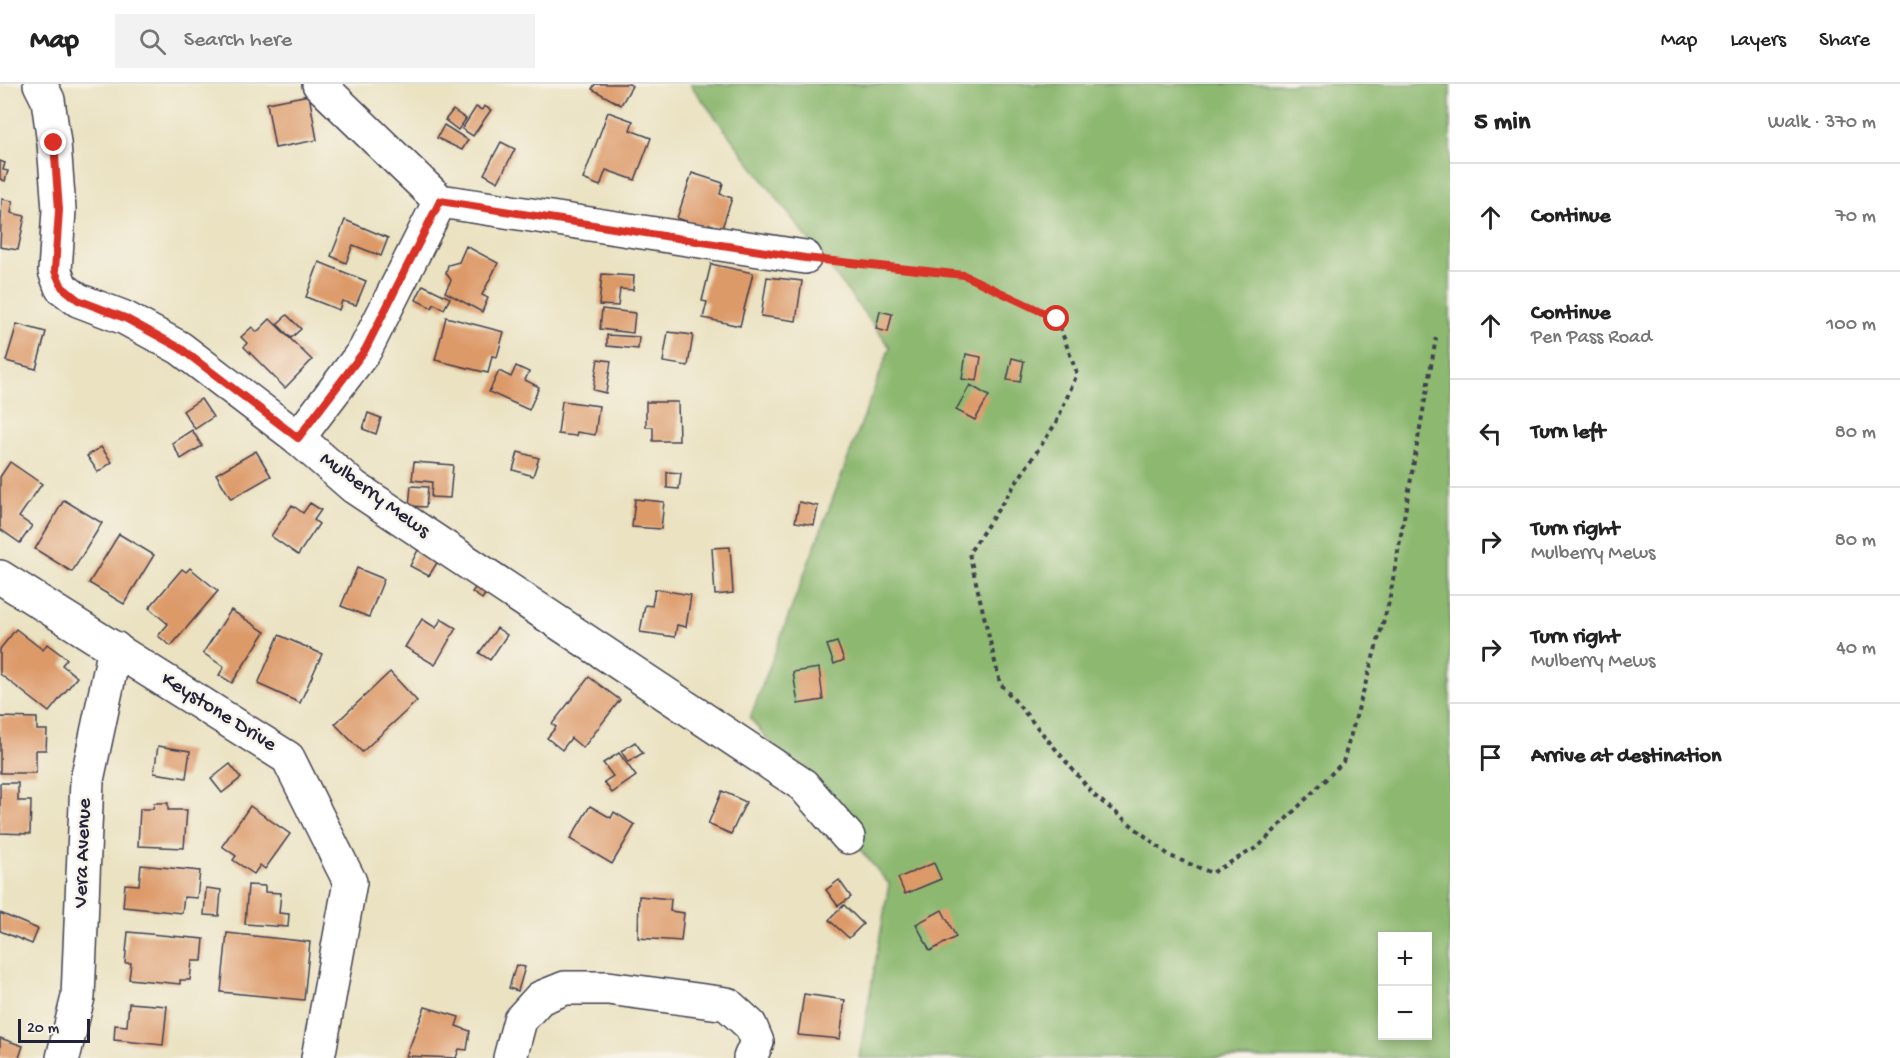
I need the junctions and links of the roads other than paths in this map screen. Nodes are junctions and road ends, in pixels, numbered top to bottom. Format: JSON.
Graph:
{"nodes":[{"id":1,"x":40,"y":84,"type":"edge"},
{"id":2,"x":319,"y":84,"type":"edge"},
{"id":3,"x":440,"y":201,"type":"junction"},
{"id":4,"x":805,"y":258,"type":"road end"},
{"id":5,"x":298,"y":438,"type":"junction"},
{"id":6,"x":0,"y":577,"type":"edge"},
{"id":7,"x":115,"y":648,"type":"junction"},
{"id":8,"x":848,"y":837,"type":"dead end"},
{"id":9,"x":63,"y":1058,"type":"edge"},
{"id":10,"x":318,"y":1058,"type":"edge"},
{"id":11,"x":510,"y":1058,"type":"edge"},
{"id":12,"x":750,"y":1058,"type":"edge"}],
"edges":[{"from":1,"to":5,"type":"street","name":"Mulberry Mews"},
{"from":2,"to":3,"type":"street"},
{"from":3,"to":4,"type":"street"},
{"from":3,"to":5,"type":"street"},
{"from":5,"to":8,"type":"street","name":"Mulberry Mews"},
{"from":6,"to":7,"type":"street","name":"Keystone Drive"},
{"from":7,"to":9,"type":"street","name":"Vera Avenue"},
{"from":7,"to":10,"type":"street","name":"Keystone Drive"},
{"from":11,"to":12,"type":"street"}]}
